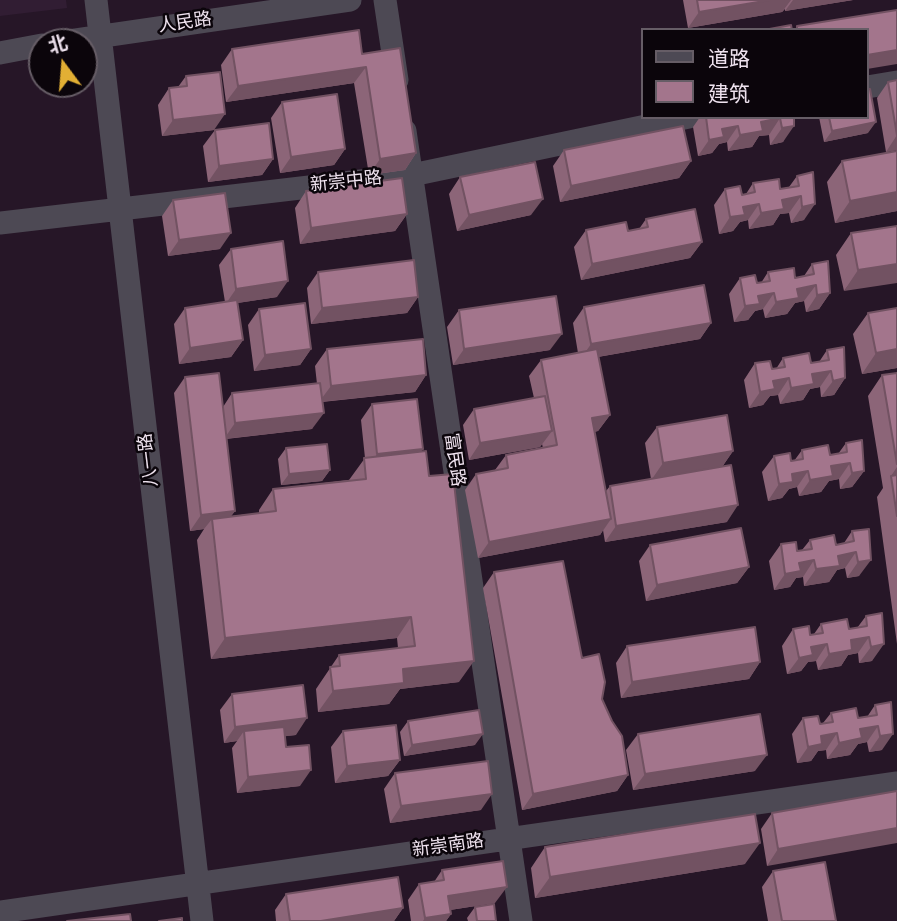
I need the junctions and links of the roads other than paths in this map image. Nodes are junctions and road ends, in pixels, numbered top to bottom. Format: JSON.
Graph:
{"nodes":[{"id":1,"x":96,"y":0,"type":"edge"},
{"id":2,"x":349,"y":0,"type":"edge"},
{"id":3,"x":384,"y":0,"type":"edge"},
{"id":4,"x":100,"y":36,"type":"junction"},
{"id":5,"x":28,"y":48,"type":"edge"},
{"id":6,"x":0,"y":52,"type":"edge"},
{"id":7,"x":897,"y":82,"type":"edge"},
{"id":8,"x":869,"y":87,"type":"edge"},
{"id":9,"x":679,"y":119,"type":"edge"},
{"id":10,"x":412,"y":175,"type":"junction"},
{"id":11,"x":120,"y":208,"type":"junction"},
{"id":12,"x":0,"y":223,"type":"edge"},
{"id":13,"x":897,"y":783,"type":"edge"},
{"id":14,"x":510,"y":838,"type":"junction"},
{"id":15,"x":198,"y":881,"type":"junction"},
{"id":16,"x":0,"y":912,"type":"edge"},
{"id":17,"x":202,"y":921,"type":"edge"},
{"id":18,"x":521,"y":921,"type":"edge"}],
"edges":[{"from":1,"to":4,"type":"street","name":"八一路"},
{"from":2,"to":4,"type":"street","name":"人民路"},
{"from":3,"to":10,"type":"street","name":"富民路"},
{"from":4,"to":11,"type":"street","name":"八一路"},
{"from":5,"to":6,"type":"street"},
{"from":7,"to":8,"type":"street"},
{"from":9,"to":10,"type":"street","name":"新崇中路"},
{"from":10,"to":11,"type":"street","name":"新崇中路"},
{"from":10,"to":14,"type":"street","name":"富民路"},
{"from":11,"to":12,"type":"street","name":"新崇中路"},
{"from":11,"to":15,"type":"street","name":"八一路"},
{"from":13,"to":14,"type":"street","name":"新崇南路"},
{"from":14,"to":15,"type":"street","name":"新崇南路"},
{"from":14,"to":18,"type":"street","name":"富民路"},
{"from":15,"to":16,"type":"street","name":"新崇南路"},
{"from":15,"to":17,"type":"street","name":"八一路"}]}
